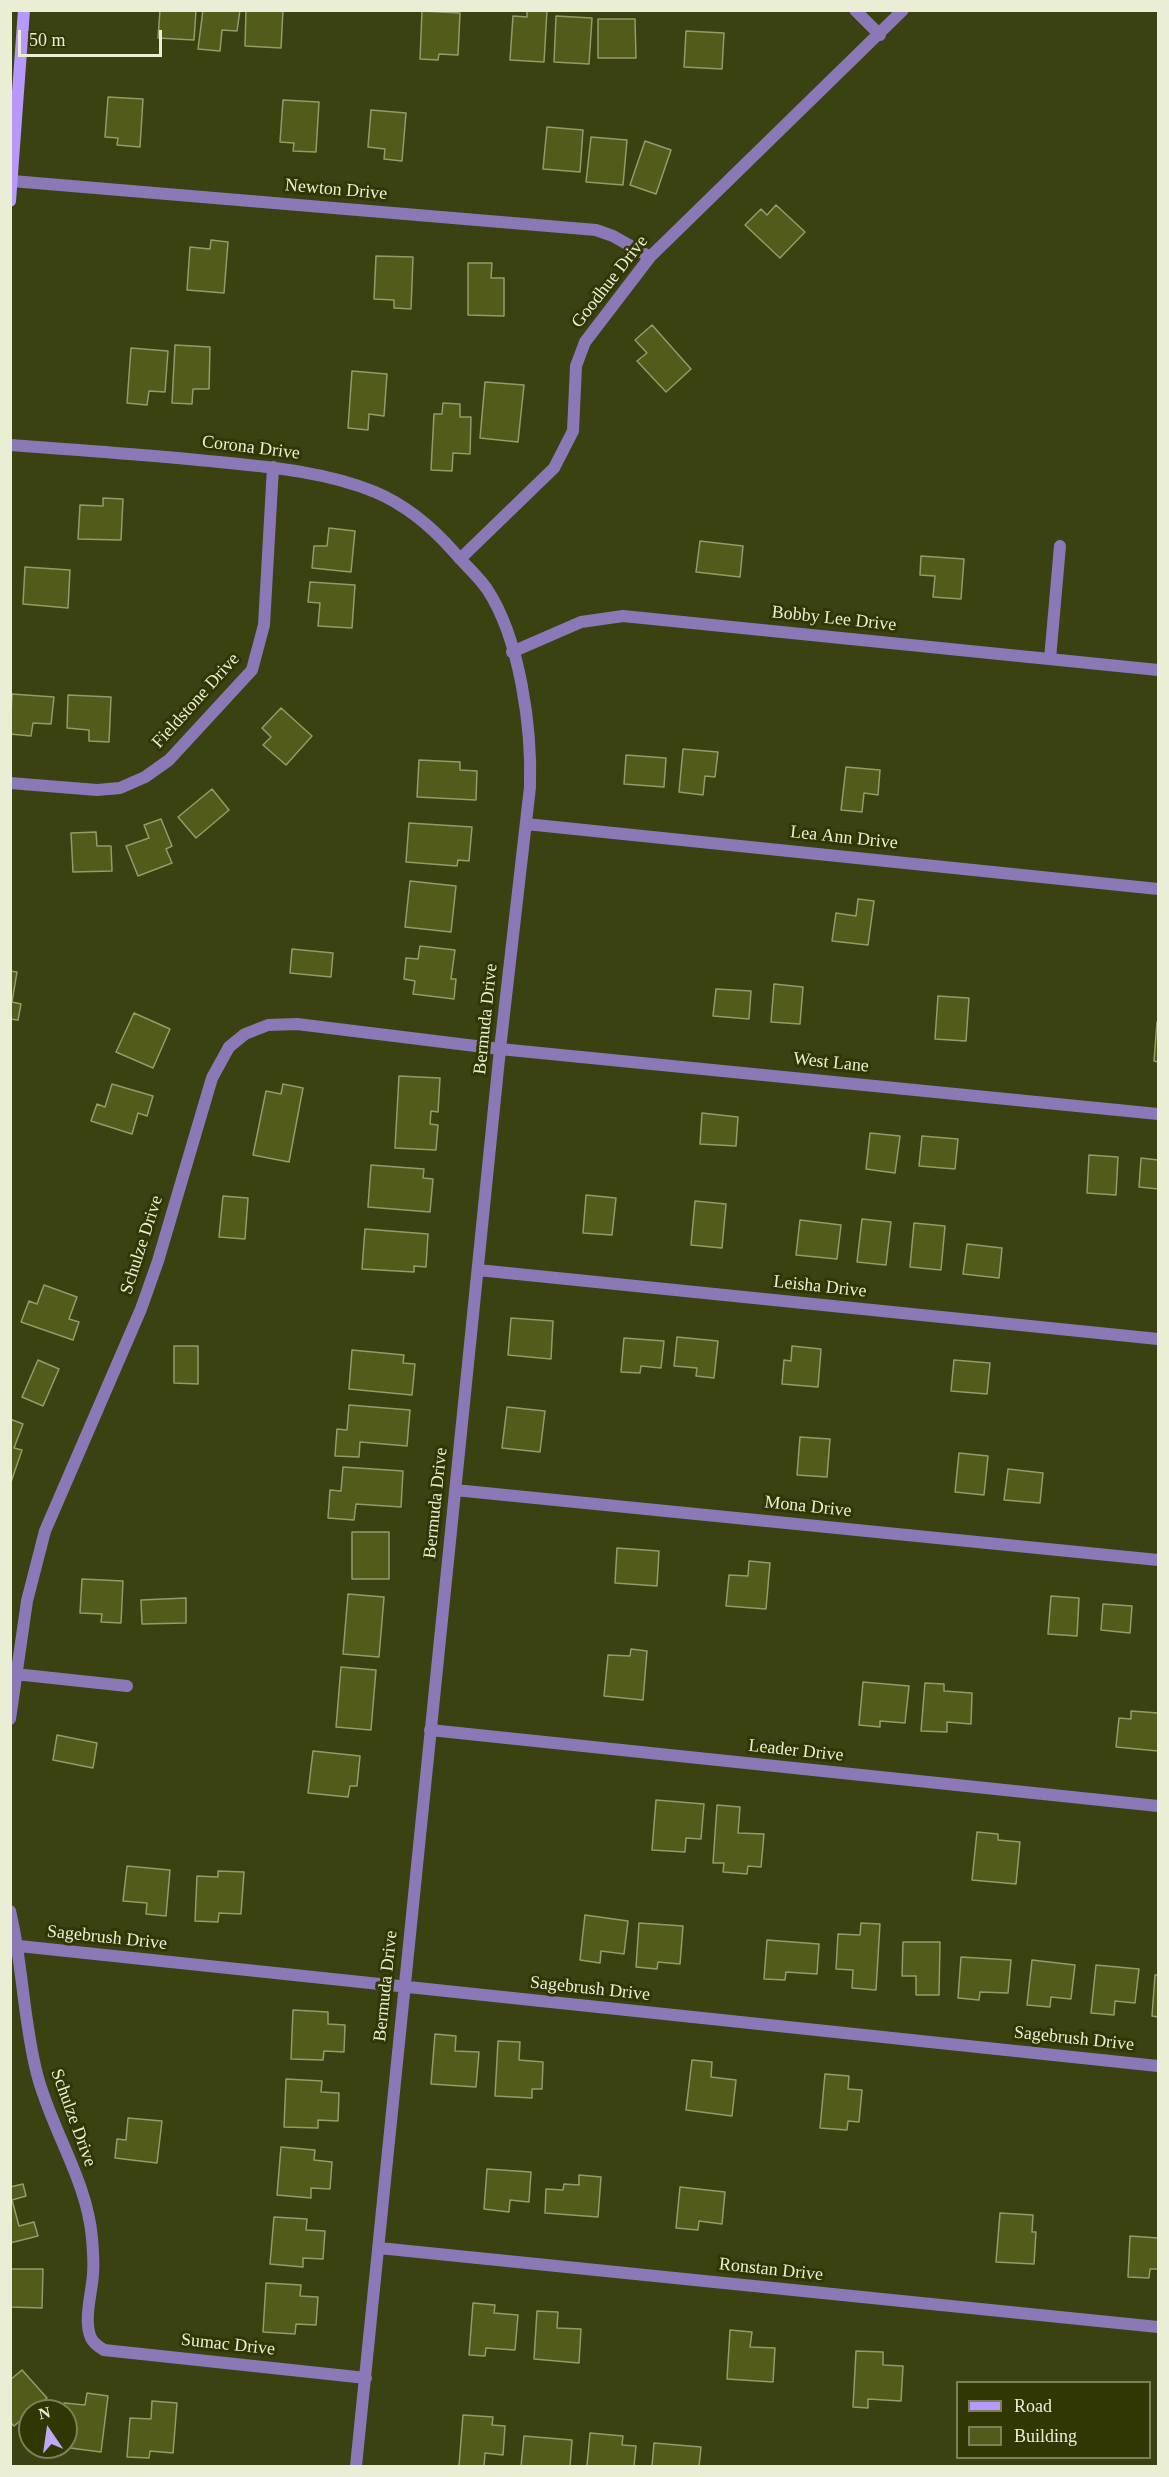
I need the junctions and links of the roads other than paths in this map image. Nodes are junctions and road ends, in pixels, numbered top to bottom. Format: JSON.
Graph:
{"nodes":[{"id":1,"x":24,"y":10,"type":"edge"},
{"id":2,"x":855,"y":10,"type":"edge"},
{"id":3,"x":903,"y":10,"type":"edge"},
{"id":4,"x":880,"y":35,"type":"junction"},
{"id":5,"x":12,"y":181,"type":"junction"},
{"id":6,"x":10,"y":201,"type":"edge"},
{"id":7,"x":650,"y":257,"type":"junction"},
{"id":8,"x":10,"y":445,"type":"edge"},
{"id":9,"x":273,"y":467,"type":"junction"},
{"id":10,"x":1060,"y":546,"type":"dead end"},
{"id":11,"x":460,"y":559,"type":"junction"},
{"id":12,"x":512,"y":652,"type":"junction"},
{"id":13,"x":1050,"y":659,"type":"junction"},
{"id":14,"x":1158,"y":670,"type":"edge"},
{"id":15,"x":10,"y":783,"type":"edge"},
{"id":16,"x":526,"y":824,"type":"junction"},
{"id":17,"x":1158,"y":889,"type":"edge"},
{"id":18,"x":500,"y":1049,"type":"junction"},
{"id":19,"x":1158,"y":1114,"type":"edge"},
{"id":20,"x":478,"y":1270,"type":"junction"},
{"id":21,"x":1158,"y":1339,"type":"edge"},
{"id":22,"x":455,"y":1490,"type":"junction"},
{"id":23,"x":1158,"y":1560,"type":"edge"},
{"id":24,"x":15,"y":1674,"type":"junction"},
{"id":25,"x":127,"y":1686,"type":"dead end"},
{"id":26,"x":10,"y":1719,"type":"edge"},
{"id":27,"x":430,"y":1731,"type":"junction"},
{"id":28,"x":1158,"y":1806,"type":"edge"},
{"id":29,"x":10,"y":1911,"type":"edge"},
{"id":30,"x":19,"y":1946,"type":"junction"},
{"id":31,"x":404,"y":1988,"type":"junction"},
{"id":32,"x":1158,"y":2066,"type":"edge"},
{"id":33,"x":379,"y":2248,"type":"junction"},
{"id":34,"x":1158,"y":2326,"type":"edge"},
{"id":35,"x":91,"y":2338,"type":"joint"},
{"id":36,"x":366,"y":2378,"type":"junction"},
{"id":37,"x":356,"y":2466,"type":"edge"}],
"edges":[{"from":1,"to":5,"type":"street"},
{"from":2,"to":4,"type":"street"},
{"from":3,"to":4,"type":"street","name":"Goodhue Drive"},
{"from":4,"to":7,"type":"street","name":"Goodhue Drive"},
{"from":5,"to":6,"type":"street"},
{"from":5,"to":7,"type":"street","name":"Newton Drive"},
{"from":7,"to":11,"type":"street","name":"Goodhue Drive"},
{"from":8,"to":9,"type":"street","name":"Corona Drive"},
{"from":9,"to":11,"type":"street","name":"Corona Drive"},
{"from":9,"to":15,"type":"street","name":"Fieldstone Drive"},
{"from":10,"to":13,"type":"street"},
{"from":11,"to":12,"type":"street","name":"Bermuda Drive"},
{"from":12,"to":13,"type":"street","name":"Bobby Lee Drive"},
{"from":12,"to":16,"type":"street","name":"Bermuda Drive"},
{"from":13,"to":14,"type":"street","name":"Bobby Lee Drive"},
{"from":16,"to":17,"type":"street","name":"Lea Ann Drive"},
{"from":16,"to":18,"type":"street","name":"Bermuda Drive"},
{"from":18,"to":19,"type":"street","name":"West Lane"},
{"from":18,"to":20,"type":"street","name":"Bermuda Drive"},
{"from":18,"to":24,"type":"street","name":"Schulze Drive"},
{"from":20,"to":21,"type":"street","name":"Leisha Drive"},
{"from":20,"to":22,"type":"street","name":"Bermuda Drive"},
{"from":22,"to":23,"type":"street","name":"Mona Drive"},
{"from":22,"to":27,"type":"street","name":"Bermuda Drive"},
{"from":24,"to":25,"type":"street"},
{"from":24,"to":26,"type":"street","name":"Schulze Drive"},
{"from":27,"to":28,"type":"street","name":"Leader Drive"},
{"from":27,"to":31,"type":"street","name":"Bermuda Drive"},
{"from":29,"to":30,"type":"street","name":"Schulze Drive"},
{"from":30,"to":31,"type":"street","name":"Sagebrush Drive"},
{"from":30,"to":35,"type":"street","name":"Schulze Drive"},
{"from":31,"to":32,"type":"street","name":"Sagebrush Drive"},
{"from":31,"to":33,"type":"street","name":"Bermuda Drive"},
{"from":33,"to":34,"type":"street","name":"Ronstan Drive"},
{"from":33,"to":36,"type":"street","name":"Bermuda Drive"},
{"from":35,"to":36,"type":"street","name":"Sumac Drive"},
{"from":36,"to":37,"type":"street","name":"Bermuda Drive"}]}
